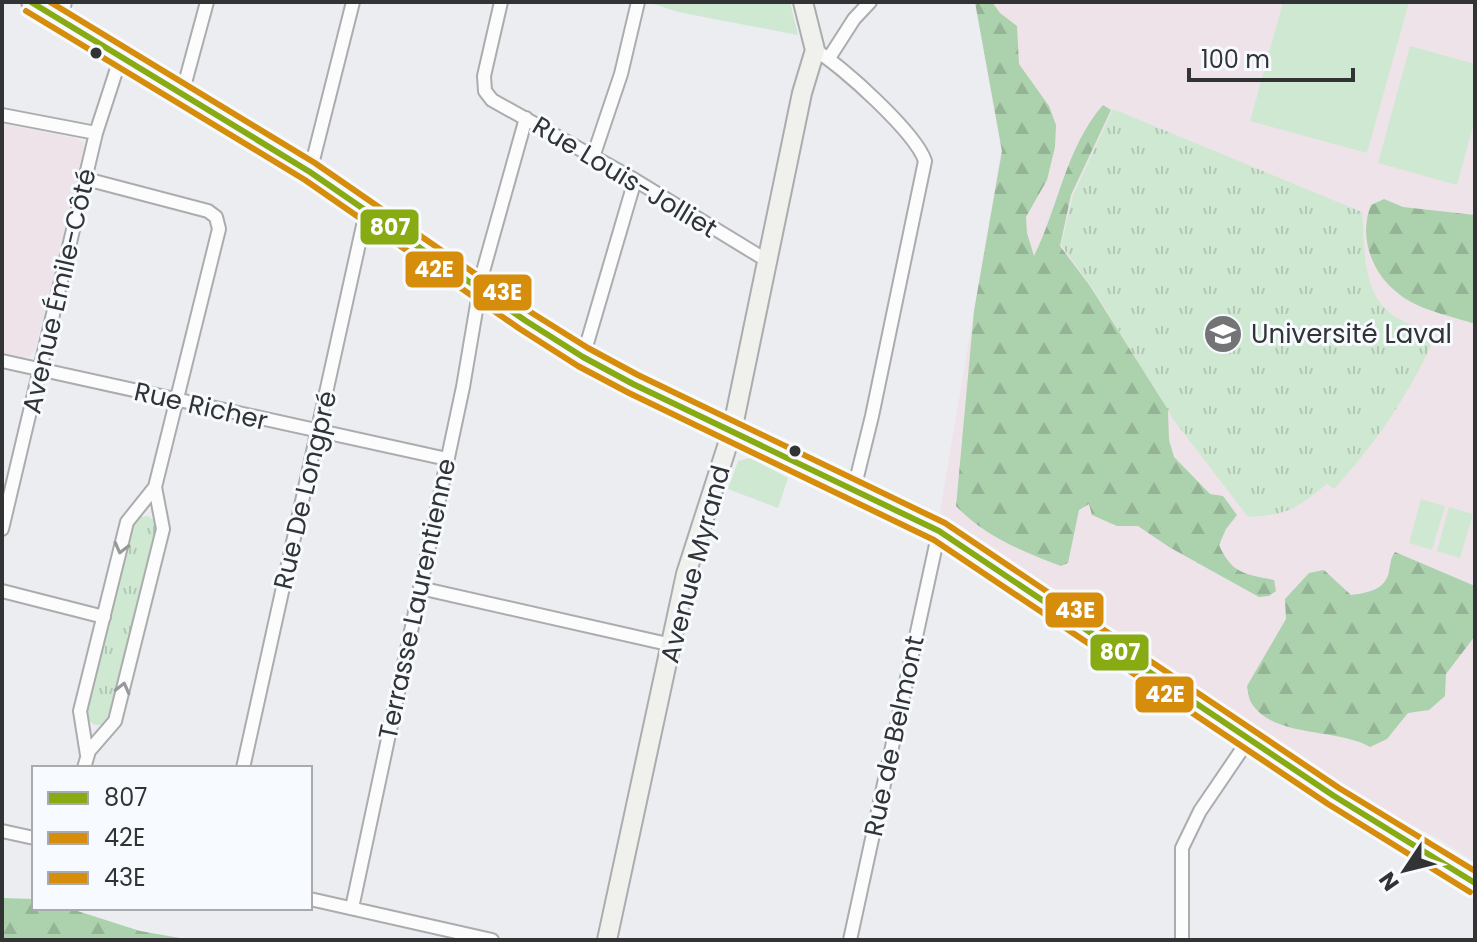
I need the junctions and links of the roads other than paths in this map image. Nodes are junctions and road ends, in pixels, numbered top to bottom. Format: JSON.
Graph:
{"nodes":[{"id":1,"x":31,"y":2,"type":"edge"},
{"id":2,"x":207,"y":2,"type":"edge"},
{"id":3,"x":353,"y":2,"type":"edge"},
{"id":4,"x":501,"y":2,"type":"edge"},
{"id":5,"x":638,"y":2,"type":"edge"},
{"id":6,"x":803,"y":2,"type":"edge"},
{"id":7,"x":870,"y":2,"type":"edge"},
{"id":8,"x":63,"y":11,"type":"edge"},
{"id":9,"x":822,"y":54,"type":"junction"},
{"id":10,"x":121,"y":56,"type":"junction"},
{"id":11,"x":182,"y":94,"type":"junction"},
{"id":12,"x":2,"y":115,"type":"edge"},
{"id":13,"x":526,"y":118,"type":"junction"},
{"id":14,"x":96,"y":133,"type":"junction"},
{"id":15,"x":593,"y":157,"type":"junction"},
{"id":16,"x":310,"y":172,"type":"junction"},
{"id":17,"x":86,"y":179,"type":"junction"},
{"id":18,"x":635,"y":180,"type":"junction"},
{"id":19,"x":366,"y":212,"type":"junction"},
{"id":20,"x":766,"y":260,"type":"junction"},
{"id":21,"x":480,"y":290,"type":"junction"},
{"id":22,"x":583,"y":357,"type":"junction"},
{"id":23,"x":2,"y":361,"type":"edge"},
{"id":24,"x":40,"y":369,"type":"junction"},
{"id":25,"x":177,"y":401,"type":"junction"},
{"id":26,"x":732,"y":431,"type":"junction"},
{"id":27,"x":318,"y":432,"type":"junction"},
{"id":28,"x":447,"y":459,"type":"junction"},
{"id":29,"x":155,"y":487,"type":"junction"},
{"id":30,"x":854,"y":489,"type":"junction"},
{"id":31,"x":6,"y":499,"type":"edge"},
{"id":32,"x":2,"y":529,"type":"edge"},
{"id":33,"x":939,"y":531,"type":"junction"},
{"id":34,"x":420,"y":588,"type":"junction"},
{"id":35,"x":2,"y":591,"type":"edge"},
{"id":36,"x":104,"y":617,"type":"junction"},
{"id":37,"x":672,"y":645,"type":"junction"},
{"id":38,"x":1249,"y":739,"type":"junction"},
{"id":39,"x":86,"y":762,"type":"edge"},
{"id":40,"x":243,"y":766,"type":"edge"},
{"id":41,"x":2,"y":831,"type":"edge"},
{"id":42,"x":32,"y":838,"type":"edge"},
{"id":43,"x":1475,"y":883,"type":"edge"},
{"id":44,"x":312,"y":899,"type":"edge"},
{"id":45,"x":352,"y":908,"type":"junction"},
{"id":46,"x":492,"y":940,"type":"edge"},
{"id":47,"x":607,"y":940,"type":"edge"},
{"id":48,"x":850,"y":940,"type":"edge"},
{"id":49,"x":1182,"y":940,"type":"edge"}],
"edges":[{"from":1,"to":8,"type":"main road"},
{"from":2,"to":11,"type":"street"},
{"from":3,"to":16,"type":"street"},
{"from":4,"to":13,"type":"street","name":"Rue Louis-Jolliet"},
{"from":5,"to":15,"type":"street"},
{"from":6,"to":9,"type":"main road"},
{"from":7,"to":9,"type":"street"},
{"from":8,"to":10,"type":"main road"},
{"from":9,"to":20,"type":"main road","name":"Avenue Myrand"},
{"from":9,"to":30,"type":"street"},
{"from":10,"to":11,"type":"main road"},
{"from":10,"to":14,"type":"street","name":"Avenue Émile-Côté"},
{"from":11,"to":16,"type":"main road"},
{"from":12,"to":14,"type":"street"},
{"from":13,"to":15,"type":"street","name":"Rue Louis-Jolliet"},
{"from":13,"to":21,"type":"street","name":"Terrasse Laurentienne"},
{"from":14,"to":17,"type":"street","name":"Avenue Émile-Côté"},
{"from":15,"to":18,"type":"street","name":"Rue Louis-Jolliet"},
{"from":16,"to":19,"type":"main road"},
{"from":17,"to":24,"type":"street","name":"Avenue Émile-Côté"},
{"from":17,"to":25,"type":"street"},
{"from":18,"to":20,"type":"street","name":"Rue Louis-Jolliet"},
{"from":18,"to":22,"type":"street"},
{"from":19,"to":21,"type":"main road"},
{"from":19,"to":27,"type":"street","name":"Rue De Longpré"},
{"from":20,"to":26,"type":"main road","name":"Avenue Myrand"},
{"from":21,"to":22,"type":"main road"},
{"from":21,"to":28,"type":"street","name":"Terrasse Laurentienne"},
{"from":22,"to":26,"type":"main road"},
{"from":23,"to":24,"type":"street","name":"Rue Richer"},
{"from":24,"to":25,"type":"street","name":"Rue Richer"},
{"from":24,"to":31,"type":"street","name":"Avenue Émile-Côté"},
{"from":25,"to":27,"type":"street","name":"Rue Richer"},
{"from":25,"to":29,"type":"street"},
{"from":26,"to":30,"type":"main road"},
{"from":26,"to":37,"type":"main road","name":"Avenue Myrand"},
{"from":27,"to":28,"type":"street","name":"Rue Richer"},
{"from":27,"to":40,"type":"street","name":"Rue De Longpré"},
{"from":28,"to":34,"type":"street","name":"Terrasse Laurentienne"},
{"from":29,"to":36,"type":"street","one_way":true},
{"from":39,"to":29,"type":"street","one_way":true},
{"from":30,"to":33,"type":"main road"},
{"from":31,"to":32,"type":"street","name":"Avenue Émile-Côté"},
{"from":33,"to":38,"type":"main road"},
{"from":33,"to":48,"type":"street","name":"Rue de Belmont"},
{"from":34,"to":37,"type":"street"},
{"from":34,"to":45,"type":"street","name":"Terrasse Laurentienne"},
{"from":35,"to":36,"type":"street"},
{"from":36,"to":39,"type":"street"},
{"from":37,"to":47,"type":"main road","name":"Avenue Myrand"},
{"from":38,"to":43,"type":"main road"},
{"from":38,"to":49,"type":"street"},
{"from":41,"to":42,"type":"street"},
{"from":44,"to":45,"type":"street"},
{"from":45,"to":46,"type":"street"}]}
